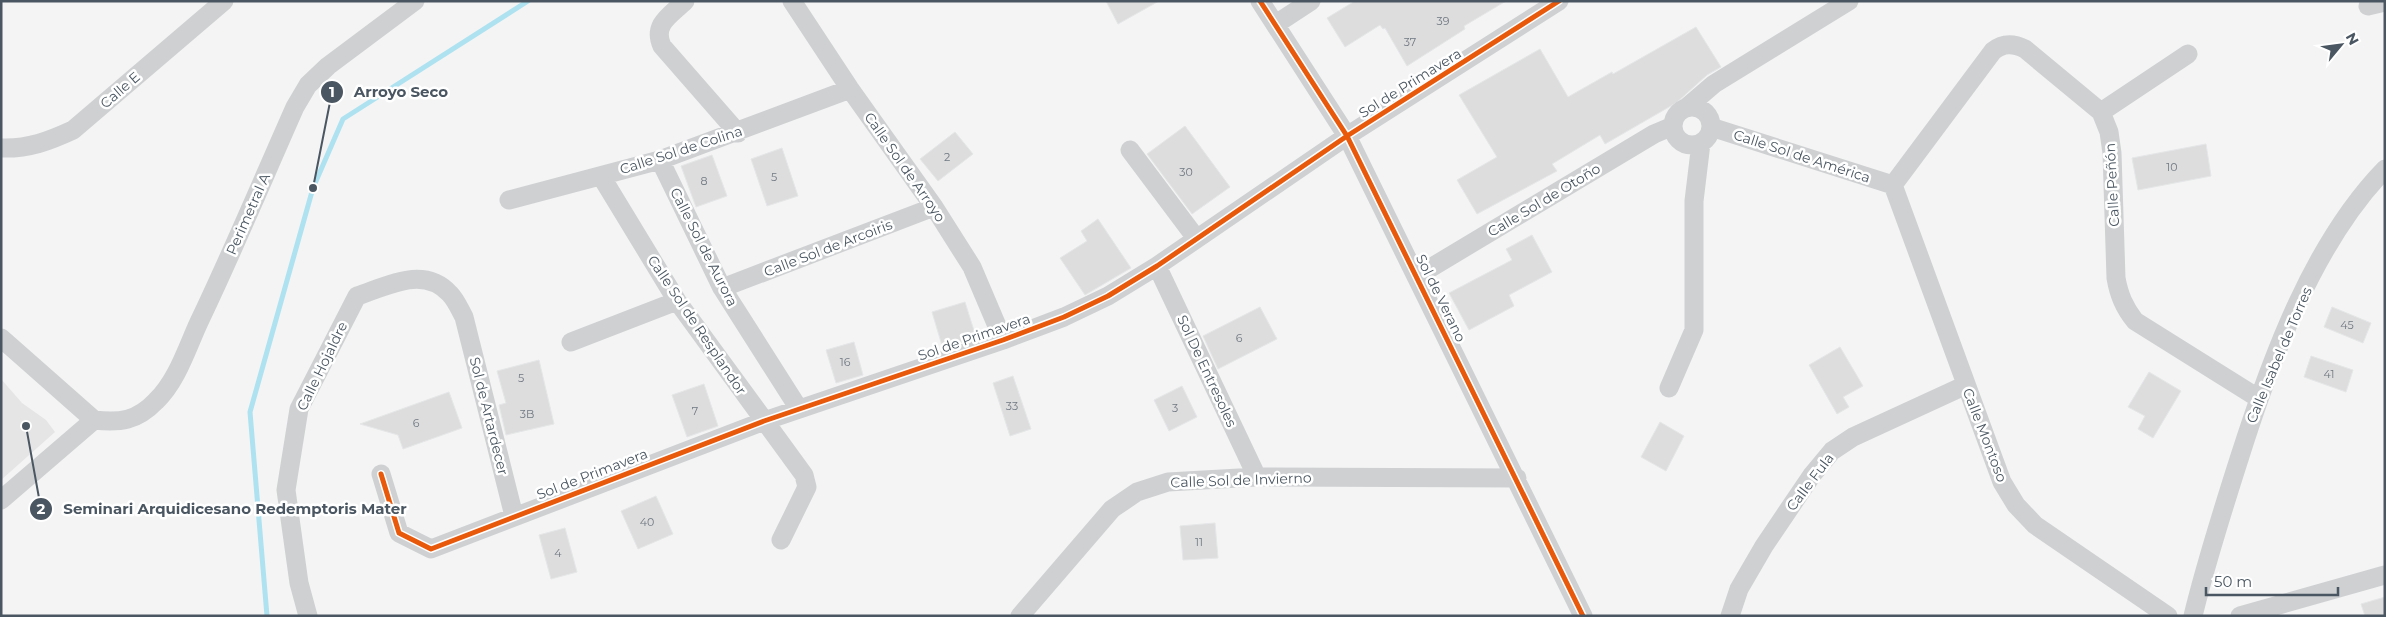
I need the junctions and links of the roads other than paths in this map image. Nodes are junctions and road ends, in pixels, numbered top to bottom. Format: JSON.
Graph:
{"nodes":[{"id":1,"x":224,"y":1,"type":"edge"},
{"id":2,"x":415,"y":1,"type":"edge"},
{"id":3,"x":685,"y":1,"type":"edge"},
{"id":4,"x":792,"y":1,"type":"edge"},
{"id":5,"x":1260,"y":1,"type":"edge"},
{"id":6,"x":1311,"y":1,"type":"edge"},
{"id":7,"x":1559,"y":1,"type":"edge"},
{"id":8,"x":1849,"y":1,"type":"edge"},
{"id":9,"x":1276,"y":24,"type":"junction"},
{"id":10,"x":2188,"y":54,"type":"dead end"},
{"id":11,"x":850,"y":89,"type":"junction"},
{"id":12,"x":1686,"y":108,"type":"junction"},
{"id":13,"x":2101,"y":112,"type":"junction"},
{"id":14,"x":1673,"y":126,"type":"junction"},
{"id":15,"x":1711,"y":127,"type":"junction"},
{"id":16,"x":738,"y":132,"type":"junction"},
{"id":17,"x":1347,"y":136,"type":"junction"},
{"id":18,"x":1693,"y":144,"type":"junction"},
{"id":19,"x":1,"y":148,"type":"edge"},
{"id":20,"x":1130,"y":150,"type":"dead end"},
{"id":21,"x":660,"y":160,"type":"junction"},
{"id":22,"x":2385,"y":169,"type":"edge"},
{"id":23,"x":601,"y":176,"type":"junction"},
{"id":24,"x":1893,"y":185,"type":"junction"},
{"id":25,"x":509,"y":200,"type":"dead end"},
{"id":26,"x":934,"y":207,"type":"junction"},
{"id":27,"x":1196,"y":238,"type":"junction"},
{"id":28,"x":1157,"y":266,"type":"junction"},
{"id":29,"x":1418,"y":276,"type":"junction"},
{"id":30,"x":722,"y":288,"type":"junction"},
{"id":31,"x":357,"y":296,"type":"joint"},
{"id":32,"x":677,"y":301,"type":"junction"},
{"id":33,"x":1,"y":338,"type":"edge"},
{"id":34,"x":1003,"y":340,"type":"junction"},
{"id":35,"x":571,"y":342,"type":"dead end"},
{"id":36,"x":1966,"y":385,"type":"junction"},
{"id":37,"x":1669,"y":388,"type":"dead end"},
{"id":38,"x":2258,"y":398,"type":"junction"},
{"id":39,"x":799,"y":409,"type":"junction"},
{"id":40,"x":94,"y":420,"type":"junction"},
{"id":41,"x":764,"y":421,"type":"junction"},
{"id":42,"x":381,"y":474,"type":"dead end"},
{"id":43,"x":1258,"y":476,"type":"junction"},
{"id":44,"x":1517,"y":478,"type":"junction"},
{"id":45,"x":1,"y":500,"type":"edge"},
{"id":46,"x":514,"y":516,"type":"junction"},
{"id":47,"x":781,"y":540,"type":"dead end"},
{"id":48,"x":2385,"y":575,"type":"edge"},
{"id":49,"x":308,"y":616,"type":"edge"},
{"id":50,"x":1020,"y":616,"type":"edge"},
{"id":51,"x":1583,"y":616,"type":"edge"},
{"id":52,"x":1730,"y":616,"type":"edge"},
{"id":53,"x":2168,"y":616,"type":"edge"},
{"id":54,"x":2193,"y":616,"type":"edge"},
{"id":55,"x":2240,"y":616,"type":"edge"}],
"edges":[{"from":1,"to":19,"type":"street","name":"Calle E"},
{"from":2,"to":40,"type":"street","name":"Perimetral A"},
{"from":3,"to":16,"type":"street"},
{"from":4,"to":11,"type":"street","name":"Calle Sol de Arroyo"},
{"from":5,"to":9,"type":"street","name":"Sol de Verano"},
{"from":6,"to":9,"type":"street"},
{"from":7,"to":17,"type":"street","name":"Sol de Primavera"},
{"from":8,"to":12,"type":"street"},
{"from":9,"to":17,"type":"street","name":"Sol de Verano"},
{"from":10,"to":13,"type":"street"},
{"from":11,"to":16,"type":"street","name":"Calle Sol de Colina"},
{"from":11,"to":26,"type":"street","name":"Calle Sol de Arroyo"},
{"from":12,"to":14,"type":"street"},
{"from":12,"to":15,"type":"street"},
{"from":13,"to":24,"type":"street"},
{"from":13,"to":38,"type":"street","name":"Calle Peñón"},
{"from":14,"to":18,"type":"street"},
{"from":14,"to":29,"type":"street","name":"Calle Sol de Otoño"},
{"from":15,"to":18,"type":"street"},
{"from":15,"to":24,"type":"street","name":"Calle Sol de América"},
{"from":16,"to":21,"type":"street","name":"Calle Sol de Colina"},
{"from":17,"to":27,"type":"street","name":"Sol de Primavera"},
{"from":17,"to":29,"type":"street","name":"Sol de Verano"},
{"from":18,"to":37,"type":"street"},
{"from":20,"to":27,"type":"street"},
{"from":21,"to":23,"type":"street","name":"Calle Sol de Colina"},
{"from":21,"to":30,"type":"street","name":"Calle Sol de Aurora"},
{"from":22,"to":38,"type":"street","name":"Calle Isabel de Torres"},
{"from":23,"to":25,"type":"street","name":"Calle Sol de Colina"},
{"from":23,"to":32,"type":"street","name":"Calle Sol de Resplandor"},
{"from":24,"to":36,"type":"street","name":"Calle Montoso"},
{"from":26,"to":30,"type":"street","name":"Calle Sol de Arcoiris"},
{"from":26,"to":34,"type":"street","name":"Calle Sol de Arroyo"},
{"from":27,"to":28,"type":"street","name":"Sol de Primavera"},
{"from":28,"to":34,"type":"street","name":"Sol de Primavera"},
{"from":28,"to":43,"type":"street","name":"Sol De Entresoles"},
{"from":29,"to":44,"type":"street","name":"Sol de Verano"},
{"from":30,"to":39,"type":"street","name":"Calle Sol de Aurora"},
{"from":31,"to":46,"type":"street","name":"Sol de Artardecer"},
{"from":31,"to":49,"type":"street","name":"Calle Hojaldre"},
{"from":32,"to":35,"type":"street"},
{"from":32,"to":41,"type":"street","name":"Calle Sol de Resplandor"},
{"from":33,"to":40,"type":"street"},
{"from":34,"to":39,"type":"street","name":"Sol de Primavera"},
{"from":36,"to":52,"type":"street","name":"Calle Fula"},
{"from":36,"to":53,"type":"street","name":"Calle Montoso"},
{"from":38,"to":54,"type":"street","name":"Calle Isabel de Torres"},
{"from":39,"to":41,"type":"street","name":"Sol de Primavera"},
{"from":40,"to":45,"type":"street"},
{"from":41,"to":46,"type":"street","name":"Sol de Primavera"},
{"from":41,"to":47,"type":"street","name":"Calle Sol de Resplandor"},
{"from":42,"to":46,"type":"street","name":"Sol de Primavera"},
{"from":43,"to":44,"type":"street","name":"Calle Sol de Invierno"},
{"from":43,"to":50,"type":"street","name":"Calle Sol de Invierno"},
{"from":44,"to":51,"type":"street","name":"Sol de Verano"},
{"from":48,"to":55,"type":"street"}]}
